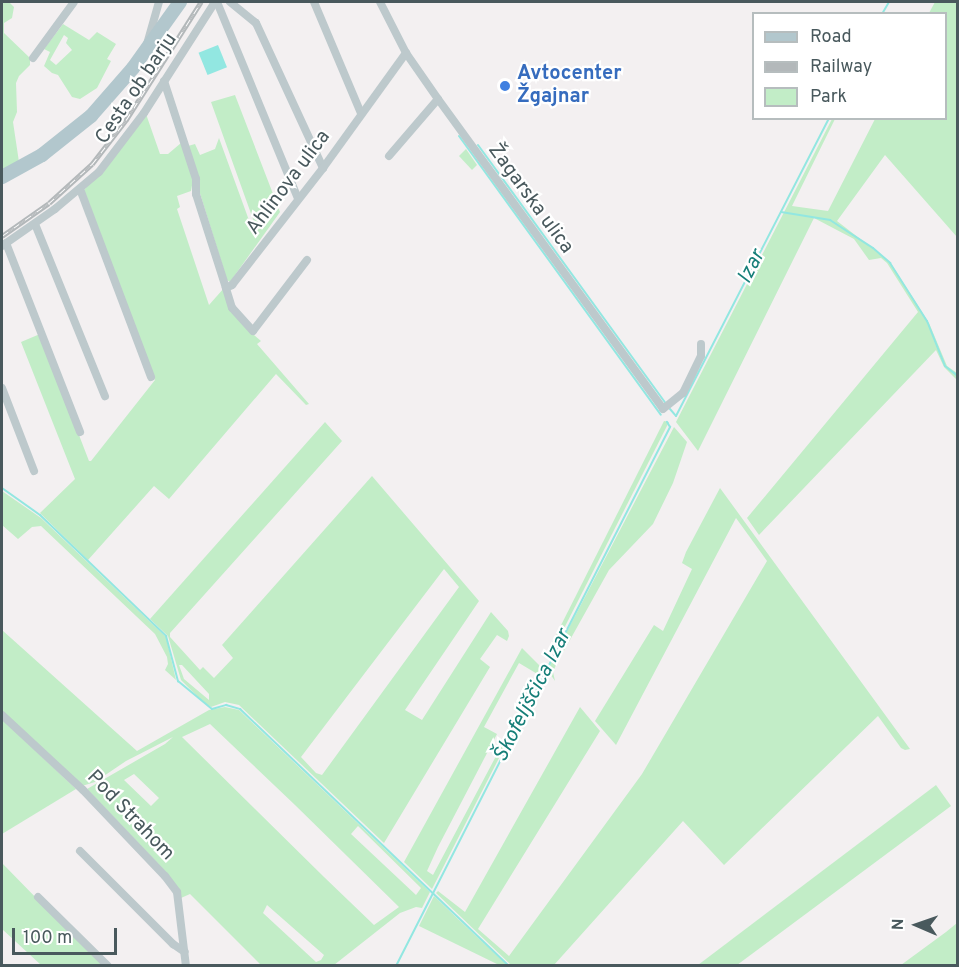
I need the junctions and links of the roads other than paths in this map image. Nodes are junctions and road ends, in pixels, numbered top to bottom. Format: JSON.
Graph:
{"nodes":[{"id":1,"x":74,"y":2,"type":"edge"},
{"id":2,"x":159,"y":2,"type":"edge"},
{"id":3,"x":180,"y":2,"type":"edge"},
{"id":4,"x":216,"y":2,"type":"edge"},
{"id":5,"x":231,"y":2,"type":"edge"},
{"id":6,"x":314,"y":2,"type":"edge"},
{"id":7,"x":380,"y":2,"type":"edge"},
{"id":8,"x":145,"y":51,"type":"junction"},
{"id":9,"x":406,"y":53,"type":"junction"},
{"id":10,"x":33,"y":58,"type":"dead end"},
{"id":11,"x":164,"y":81,"type":"junction"},
{"id":12,"x":438,"y":99,"type":"junction"},
{"id":13,"x":361,"y":113,"type":"junction"},
{"id":14,"x":389,"y":156,"type":"dead end"},
{"id":15,"x":323,"y":168,"type":"junction"},
{"id":16,"x":2,"y":177,"type":"edge"},
{"id":17,"x":80,"y":189,"type":"junction"},
{"id":18,"x":298,"y":199,"type":"junction"},
{"id":19,"x":35,"y":224,"type":"junction"},
{"id":20,"x":4,"y":245,"type":"edge"},
{"id":21,"x":307,"y":260,"type":"dead end"},
{"id":22,"x":226,"y":288,"type":"junction"},
{"id":23,"x":701,"y":344,"type":"dead end"},
{"id":24,"x":152,"y":377,"type":"dead end"},
{"id":25,"x":2,"y":388,"type":"edge"},
{"id":26,"x":105,"y":396,"type":"dead end"},
{"id":27,"x":80,"y":432,"type":"dead end"},
{"id":28,"x":34,"y":471,"type":"dead end"},
{"id":29,"x":2,"y":715,"type":"edge"},
{"id":30,"x":80,"y":851,"type":"dead end"},
{"id":31,"x":38,"y":897,"type":"dead end"},
{"id":32,"x":185,"y":952,"type":"junction"},
{"id":33,"x":108,"y":966,"type":"edge"},
{"id":34,"x":186,"y":966,"type":"edge"}],
"edges":[{"from":1,"to":10,"type":"street"},
{"from":2,"to":8,"type":"street"},
{"from":3,"to":8,"type":"main road"},
{"from":4,"to":11,"type":"street","name":"Cesta ob barju"},
{"from":4,"to":18,"type":"street"},
{"from":5,"to":15,"type":"street"},
{"from":6,"to":13,"type":"street"},
{"from":7,"to":9,"type":"street","name":"Žagarska ulica"},
{"from":8,"to":16,"type":"main road"},
{"from":9,"to":12,"type":"street","name":"Žagarska ulica"},
{"from":9,"to":13,"type":"street","name":"Ahlinova ulica"},
{"from":11,"to":17,"type":"street","name":"Cesta ob barju"},
{"from":11,"to":22,"type":"street"},
{"from":12,"to":14,"type":"street"},
{"from":12,"to":23,"type":"street","name":"Žagarska ulica"},
{"from":13,"to":15,"type":"street","name":"Ahlinova ulica"},
{"from":15,"to":18,"type":"street","name":"Ahlinova ulica"},
{"from":17,"to":19,"type":"street","name":"Cesta ob barju"},
{"from":17,"to":24,"type":"street"},
{"from":18,"to":22,"type":"street","name":"Ahlinova ulica"},
{"from":19,"to":20,"type":"street","name":"Cesta ob barju"},
{"from":19,"to":26,"type":"street"},
{"from":20,"to":27,"type":"street","name":"Cesta ob barju"},
{"from":21,"to":22,"type":"street"},
{"from":25,"to":28,"type":"street"},
{"from":29,"to":32,"type":"street","name":"Pod Strahom"},
{"from":30,"to":32,"type":"street"},
{"from":31,"to":33,"type":"street"},
{"from":32,"to":34,"type":"street","name":"Pod Strahom"}]}
